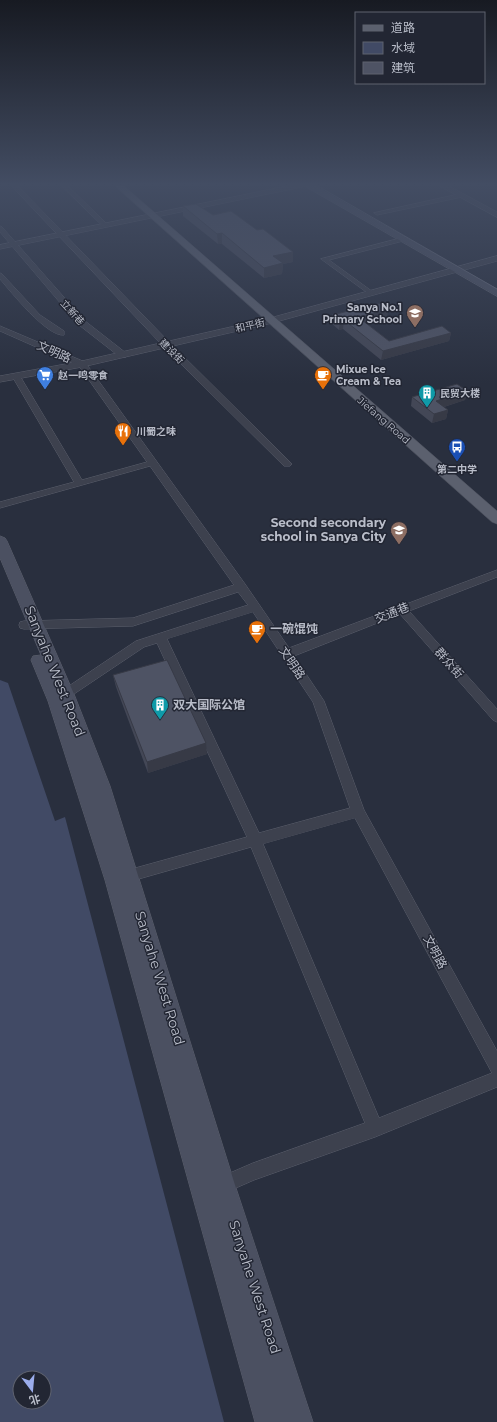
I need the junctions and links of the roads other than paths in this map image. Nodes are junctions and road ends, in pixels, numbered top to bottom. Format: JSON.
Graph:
{"nodes":[{"id":1,"x":20,"y":251,"type":"edge"},
{"id":2,"x":77,"y":251,"type":"edge"},
{"id":3,"x":197,"y":251,"type":"edge"},
{"id":4,"x":352,"y":251,"type":"edge"},
{"id":5,"x":426,"y":251,"type":"edge"},
{"id":6,"x":443,"y":251,"type":"edge"},
{"id":7,"x":497,"y":258,"type":"edge"},
{"id":8,"x":469,"y":266,"type":"junction"},
{"id":9,"x":457,"y":269,"type":"junction"},
{"id":10,"x":0,"y":275,"type":"edge"},
{"id":11,"x":497,"y":283,"type":"edge"},
{"id":12,"x":371,"y":293,"type":"junction"},
{"id":13,"x":497,"y":294,"type":"edge"},
{"id":14,"x":275,"y":319,"type":"junction"},
{"id":15,"x":0,"y":328,"type":"edge"},
{"id":16,"x":61,"y":334,"type":"dead end"},
{"id":17,"x":166,"y":344,"type":"junction"},
{"id":18,"x":123,"y":354,"type":"junction"},
{"id":19,"x":82,"y":364,"type":"junction"},
{"id":20,"x":16,"y":376,"type":"junction"},
{"id":21,"x":0,"y":379,"type":"edge"},
{"id":22,"x":152,"y":463,"type":"junction"},
{"id":23,"x":287,"y":464,"type":"dead end"},
{"id":24,"x":79,"y":483,"type":"junction"},
{"id":25,"x":0,"y":505,"type":"edge"},
{"id":26,"x":496,"y":514,"type":"edge"},
{"id":27,"x":0,"y":541,"type":"edge"},
{"id":28,"x":0,"y":568,"type":"edge"},
{"id":29,"x":497,"y":573,"type":"edge"},
{"id":30,"x":241,"y":587,"type":"junction"},
{"id":31,"x":255,"y":607,"type":"junction"},
{"id":32,"x":402,"y":610,"type":"junction"},
{"id":33,"x":30,"y":624,"type":"junction"},
{"id":34,"x":160,"y":637,"type":"junction"},
{"id":35,"x":286,"y":654,"type":"junction"},
{"id":36,"x":61,"y":698,"type":"junction"},
{"id":37,"x":497,"y":717,"type":"edge"},
{"id":38,"x":358,"y":811,"type":"junction"},
{"id":39,"x":255,"y":840,"type":"junction"},
{"id":40,"x":122,"y":878,"type":"junction"},
{"id":41,"x":497,"y":1067,"type":"edge"},
{"id":42,"x":497,"y":1079,"type":"edge"},
{"id":43,"x":376,"y":1128,"type":"junction"},
{"id":44,"x":222,"y":1185,"type":"junction"},
{"id":45,"x":270,"y":1422,"type":"edge"},
{"id":46,"x":298,"y":1422,"type":"edge"}],
"edges":[{"from":1,"to":18,"type":"street","name":"立新巷"},
{"from":2,"to":17,"type":"street","name":"建设街"},
{"from":3,"to":14,"type":"main road","name":"Jiefang Road"},
{"from":4,"to":12,"type":"street"},
{"from":5,"to":9,"type":"main road"},
{"from":6,"to":8,"type":"main road"},
{"from":7,"to":8,"type":"street","name":"和平街"},
{"from":8,"to":9,"type":"street","name":"和平街"},
{"from":8,"to":11,"type":"main road"},
{"from":9,"to":12,"type":"street","name":"和平街"},
{"from":9,"to":13,"type":"main road"},
{"from":10,"to":16,"type":"street"},
{"from":12,"to":14,"type":"street","name":"和平街"},
{"from":14,"to":17,"type":"street","name":"和平街"},
{"from":14,"to":26,"type":"main road","name":"Jiefang Road"},
{"from":15,"to":19,"type":"street","name":"文明路"},
{"from":17,"to":18,"type":"street","name":"和平街"},
{"from":17,"to":23,"type":"street","name":"建设街"},
{"from":18,"to":19,"type":"street","name":"和平街"},
{"from":19,"to":20,"type":"street","name":"和平街"},
{"from":19,"to":22,"type":"street","name":"文明路"},
{"from":20,"to":21,"type":"street","name":"和平街"},
{"from":20,"to":24,"type":"street"},
{"from":22,"to":24,"type":"street"},
{"from":22,"to":30,"type":"street","name":"文明路"},
{"from":24,"to":25,"type":"street"},
{"from":27,"to":33,"type":"main road","name":"Sanyahe West Road"},
{"from":28,"to":33,"type":"main road","name":"Sanyahe West Road"},
{"from":29,"to":32,"type":"street","name":"交通巷"},
{"from":30,"to":31,"type":"street","name":"文明路"},
{"from":30,"to":33,"type":"street"},
{"from":31,"to":34,"type":"street"},
{"from":31,"to":35,"type":"street","name":"文明路"},
{"from":32,"to":35,"type":"street","name":"交通巷"},
{"from":32,"to":37,"type":"street","name":"群众街"},
{"from":33,"to":36,"type":"main road","name":"Sanyahe West Road"},
{"from":34,"to":36,"type":"street"},
{"from":34,"to":39,"type":"street"},
{"from":35,"to":38,"type":"street","name":"文明路"},
{"from":36,"to":40,"type":"main road","name":"Sanyahe West Road"},
{"from":38,"to":39,"type":"street"},
{"from":38,"to":41,"type":"street","name":"文明路"},
{"from":39,"to":40,"type":"street"},
{"from":39,"to":43,"type":"street"},
{"from":40,"to":44,"type":"main road","name":"Sanyahe West Road"},
{"from":40,"to":45,"type":"main road","name":"Sanyahe West Road"},
{"from":42,"to":43,"type":"street"},
{"from":43,"to":44,"type":"street"},
{"from":44,"to":46,"type":"main road","name":"Sanyahe West Road"}]}
